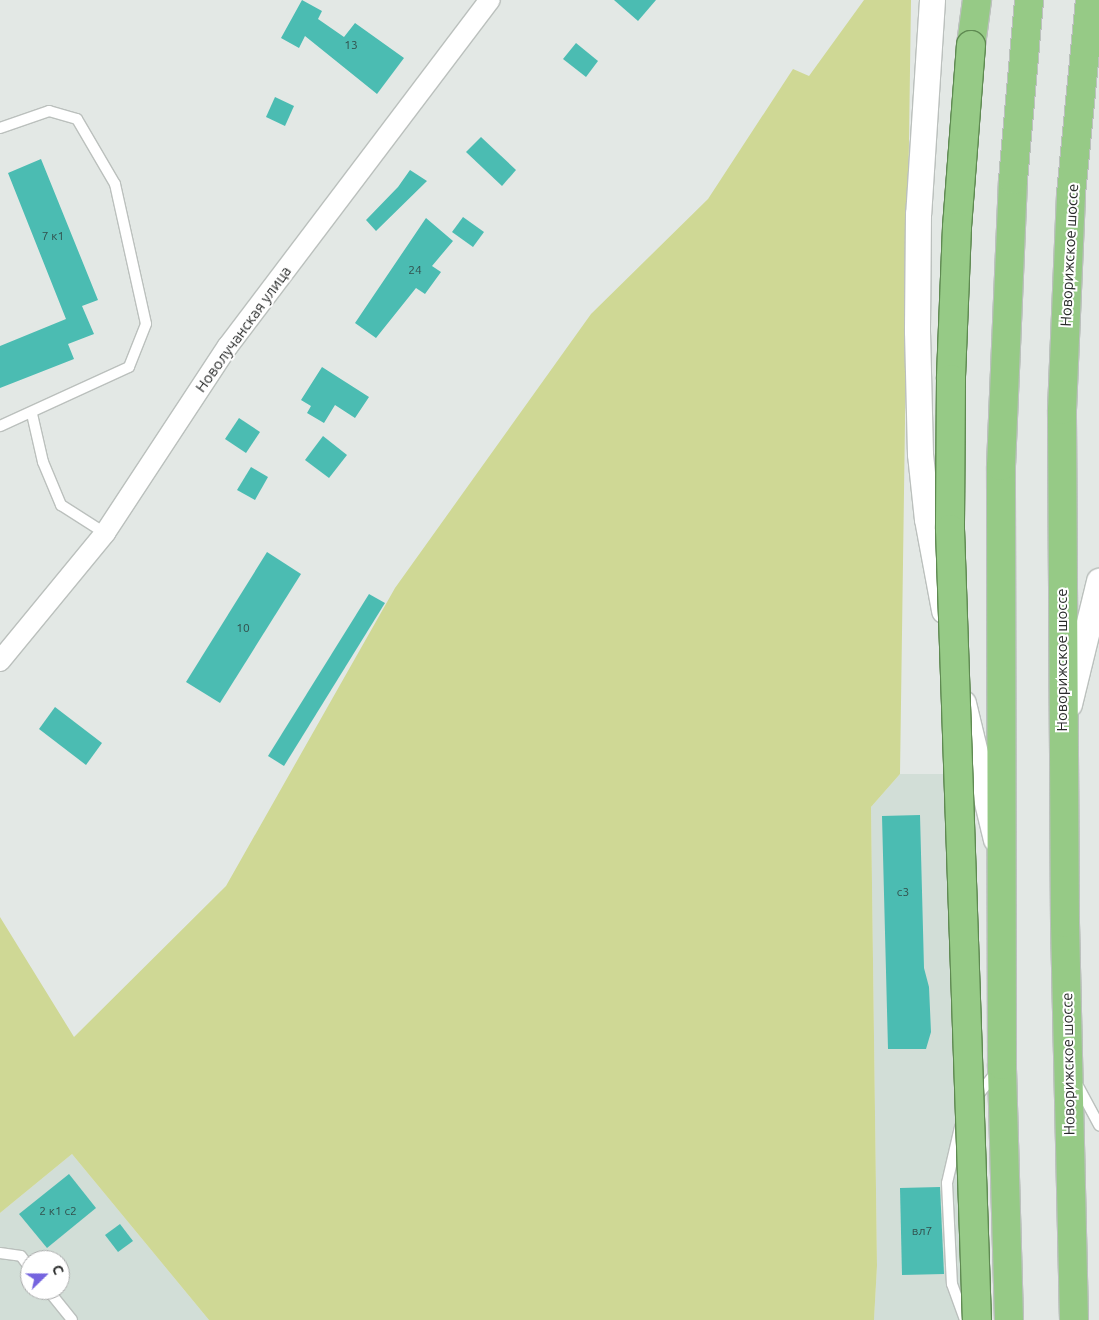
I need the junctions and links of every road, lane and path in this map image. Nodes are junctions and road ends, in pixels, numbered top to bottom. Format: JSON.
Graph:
{"nodes":[{"id":1,"x":490,"y":0,"type":"edge"},
{"id":2,"x":932,"y":0,"type":"edge"},
{"id":3,"x":977,"y":0,"type":"edge"},
{"id":4,"x":1029,"y":0,"type":"edge"},
{"id":5,"x":1090,"y":0,"type":"edge"},
{"id":6,"x":0,"y":128,"type":"edge"},
{"id":7,"x":32,"y":414,"type":"junction"},
{"id":8,"x":0,"y":426,"type":"edge"},
{"id":9,"x":105,"y":533,"type":"junction"},
{"id":10,"x":1099,"y":581,"type":"edge"},
{"id":11,"x":0,"y":661,"type":"edge"},
{"id":12,"x":1062,"y":734,"type":"junction"},
{"id":13,"x":1000,"y":858,"type":"junction"},
{"id":14,"x":1002,"y":1064,"type":"junction"},
{"id":15,"x":1067,"y":1065,"type":"junction"},
{"id":16,"x":1099,"y":1125,"type":"edge"},
{"id":17,"x":0,"y":1253,"type":"edge"},
{"id":18,"x":20,"y":1256,"type":"edge"},
{"id":19,"x":56,"y":1300,"type":"edge"},
{"id":20,"x":72,"y":1320,"type":"edge"},
{"id":21,"x":965,"y":1320,"type":"edge"},
{"id":22,"x":977,"y":1320,"type":"edge"},
{"id":23,"x":1009,"y":1320,"type":"edge"},
{"id":24,"x":1074,"y":1320,"type":"edge"}],
"edges":[{"from":1,"to":9,"type":"street","name":"Новолучанская улица"},
{"from":2,"to":13,"type":"street"},
{"from":3,"to":22,"type":"highway","bridge":true},
{"from":4,"to":13,"type":"highway"},
{"from":5,"to":12,"type":"highway","name":"Новорижское шоссе"},
{"from":6,"to":7,"type":"lane"},
{"from":7,"to":8,"type":"lane"},
{"from":7,"to":9,"type":"lane"},
{"from":9,"to":11,"type":"street","name":"Новолучанская улица"},
{"from":10,"to":12,"type":"street"},
{"from":12,"to":15,"type":"highway","name":"Новорижское шоссе"},
{"from":13,"to":14,"type":"highway"},
{"from":14,"to":21,"type":"lane"},
{"from":14,"to":23,"type":"highway"},
{"from":15,"to":16,"type":"lane"},
{"from":15,"to":24,"type":"highway","name":"Новорижское шоссе"},
{"from":17,"to":18,"type":"lane"},
{"from":19,"to":20,"type":"lane"}]}
